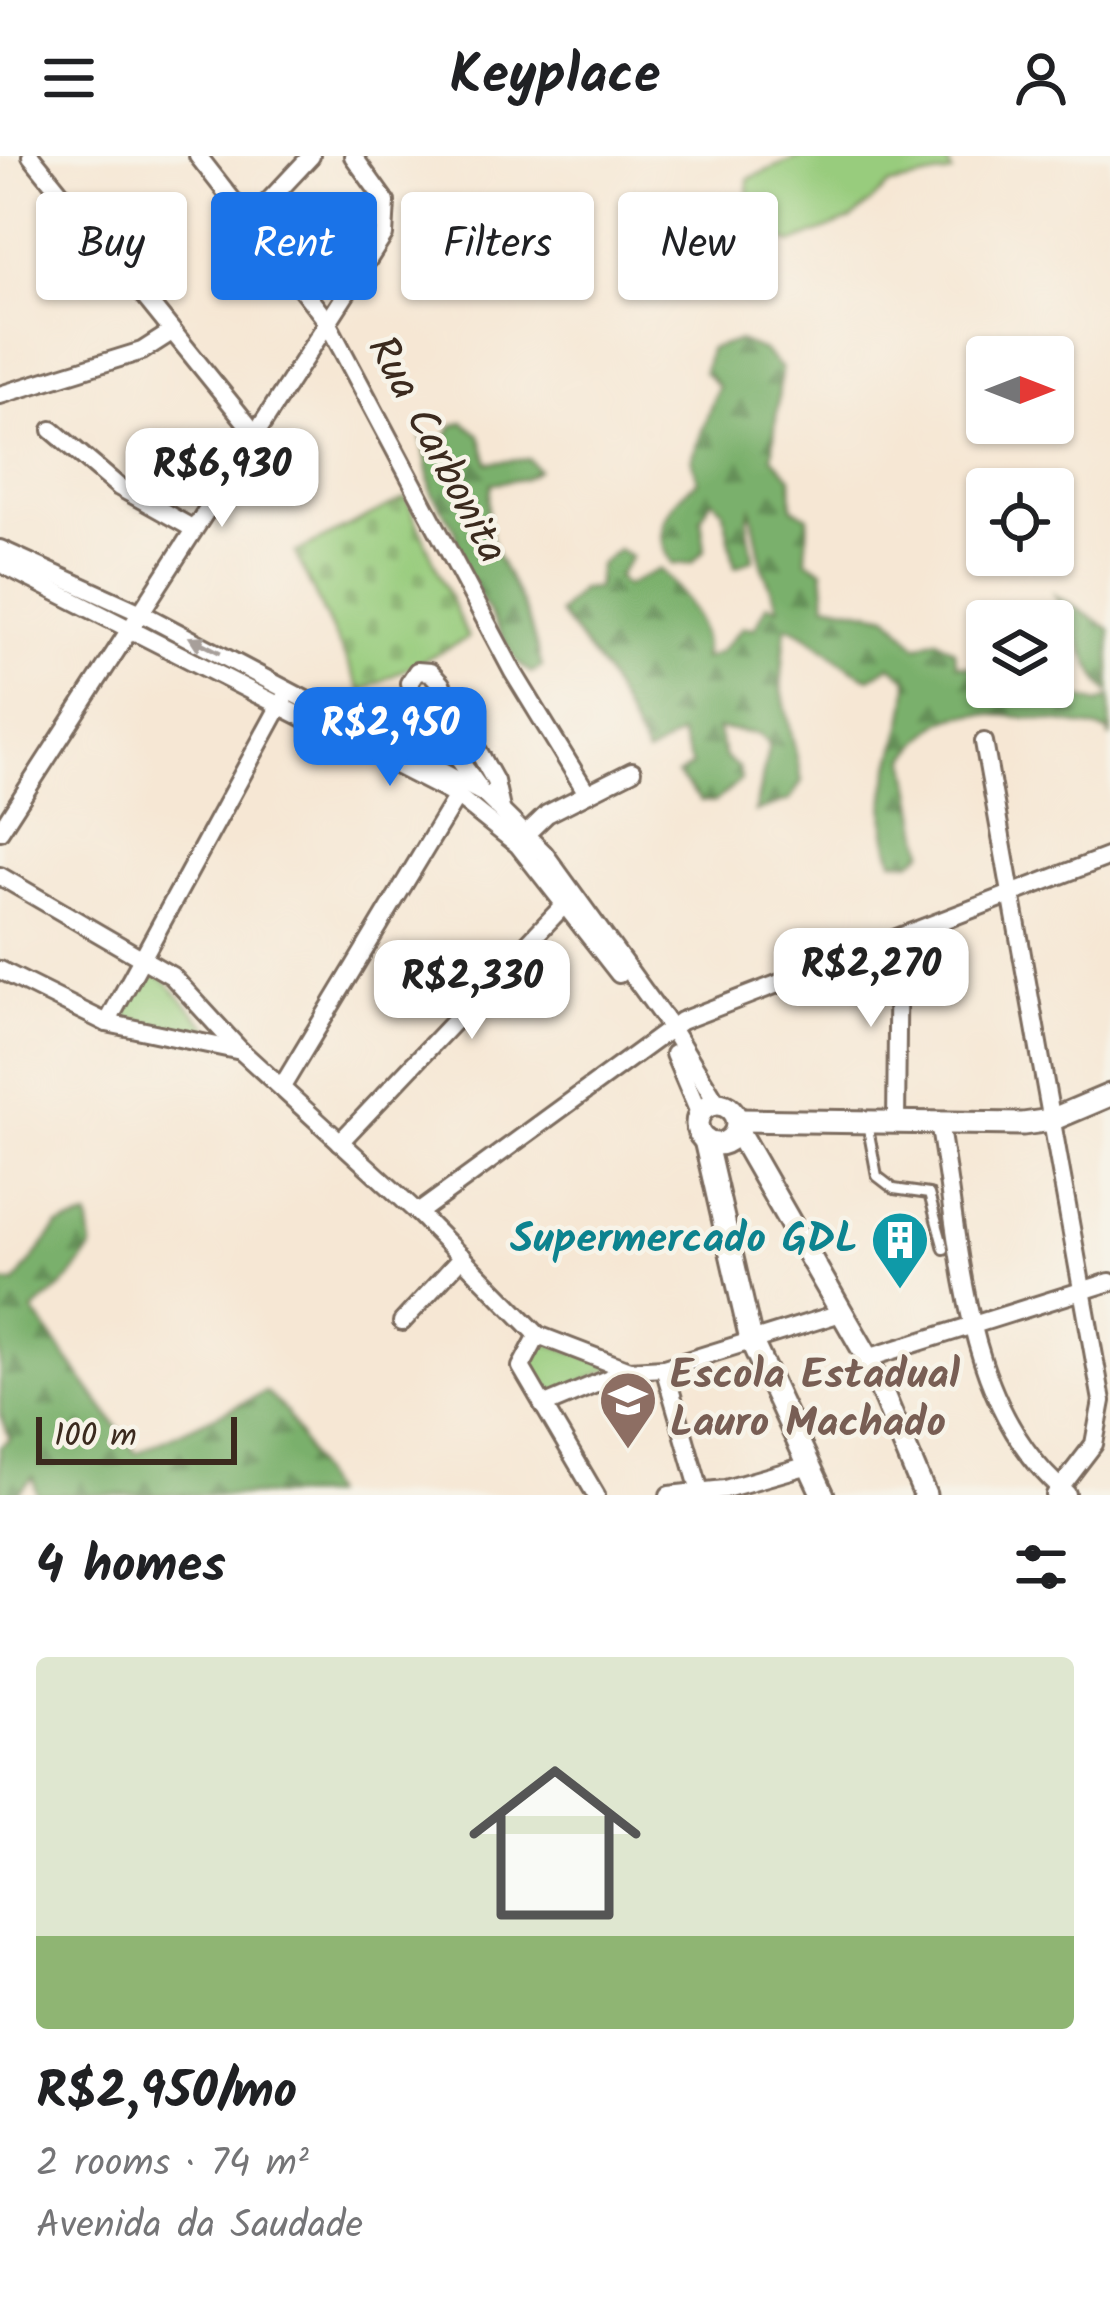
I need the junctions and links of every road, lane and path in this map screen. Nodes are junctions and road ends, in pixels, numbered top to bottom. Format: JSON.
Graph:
{"nodes":[{"id":1,"x":198,"y":156,"type":"edge"},
{"id":2,"x":311,"y":156,"type":"edge"},
{"id":3,"x":352,"y":156,"type":"edge"},
{"id":4,"x":34,"y":157,"type":"edge"},
{"id":5,"x":227,"y":192,"type":"edge"},
{"id":6,"x":277,"y":192,"type":"edge"},
{"id":7,"x":311,"y":300,"type":"edge"},
{"id":8,"x":326,"y":320,"type":"junction"},
{"id":9,"x":170,"y":333,"type":"junction"},
{"id":10,"x":0,"y":395,"type":"edge"},
{"id":11,"x":52,"y":430,"type":"dead end"},
{"id":12,"x":253,"y":431,"type":"junction"},
{"id":13,"x":192,"y":528,"type":"junction"},
{"id":14,"x":0,"y":549,"type":"edge"},
{"id":15,"x":0,"y":563,"type":"edge"},
{"id":16,"x":136,"y":620,"type":"junction"},
{"id":17,"x":285,"y":696,"type":"junction"},
{"id":18,"x":984,"y":742,"type":"dead end"},
{"id":19,"x":632,"y":771,"type":"dead end"},
{"id":20,"x":586,"y":793,"type":"junction"},
{"id":21,"x":484,"y":794,"type":"junction"},
{"id":22,"x":457,"y":796,"type":"junction"},
{"id":23,"x":493,"y":813,"type":"junction"},
{"id":24,"x":0,"y":831,"type":"edge"},
{"id":25,"x":515,"y":837,"type":"junction"},
{"id":26,"x":1110,"y":856,"type":"edge"},
{"id":27,"x":0,"y":876,"type":"edge"},
{"id":28,"x":1010,"y":896,"type":"junction"},
{"id":29,"x":564,"y":905,"type":"junction"},
{"id":30,"x":898,"y":940,"type":"junction"},
{"id":31,"x":141,"y":955,"type":"junction"},
{"id":32,"x":0,"y":970,"type":"edge"},
{"id":33,"x":107,"y":1023,"type":"junction"},
{"id":34,"x":668,"y":1030,"type":"junction"},
{"id":35,"x":241,"y":1051,"type":"junction"},
{"id":36,"x":283,"y":1085,"type":"junction"},
{"id":37,"x":1110,"y":1095,"type":"edge"},
{"id":38,"x":708,"y":1108,"type":"junction"},
{"id":39,"x":1051,"y":1120,"type":"junction"},
{"id":40,"x":867,"y":1122,"type":"junction"},
{"id":41,"x":896,"y":1122,"type":"junction"},
{"id":42,"x":939,"y":1123,"type":"junction"},
{"id":43,"x":737,"y":1125,"type":"junction"},
{"id":44,"x":705,"y":1141,"type":"junction"},
{"id":45,"x":340,"y":1142,"type":"junction"},
{"id":46,"x":418,"y":1213,"type":"junction"},
{"id":47,"x":944,"y":1249,"type":"dead end"},
{"id":48,"x":462,"y":1257,"type":"junction"},
{"id":49,"x":1110,"y":1282,"type":"edge"},
{"id":50,"x":1083,"y":1289,"type":"junction"},
{"id":51,"x":844,"y":1312,"type":"junction"},
{"id":52,"x":402,"y":1322,"type":"dead end"},
{"id":53,"x":969,"y":1323,"type":"junction"},
{"id":54,"x":538,"y":1335,"type":"junction"},
{"id":55,"x":752,"y":1340,"type":"junction"},
{"id":56,"x":868,"y":1358,"type":"junction"},
{"id":57,"x":664,"y":1368,"type":"junction"},
{"id":58,"x":629,"y":1370,"type":"junction"},
{"id":59,"x":543,"y":1406,"type":"junction"},
{"id":60,"x":809,"y":1465,"type":"junction"},
{"id":61,"x":741,"y":1491,"type":"edge"},
{"id":62,"x":700,"y":1492,"type":"junction"},
{"id":63,"x":1061,"y":1493,"type":"edge"},
{"id":64,"x":596,"y":1495,"type":"edge"},
{"id":65,"x":669,"y":1495,"type":"edge"},
{"id":66,"x":823,"y":1495,"type":"edge"},
{"id":67,"x":925,"y":1495,"type":"edge"}],
"edges":[{"from":1,"to":5,"type":"street","name":"Rua Carbonita"},
{"from":2,"to":6,"type":"street"},
{"from":3,"to":8,"type":"street"},
{"from":4,"to":9,"type":"street"},
{"from":7,"to":8,"type":"street","name":"Rua Carbonita"},
{"from":8,"to":12,"type":"street"},
{"from":8,"to":20,"type":"street","name":"Rua Carbonita"},
{"from":9,"to":10,"type":"street"},
{"from":9,"to":12,"type":"street"},
{"from":11,"to":13,"type":"street"},
{"from":12,"to":13,"type":"street"},
{"from":13,"to":16,"type":"street"},
{"from":14,"to":16,"type":"street"},
{"from":15,"to":16,"type":"street"},
{"from":16,"to":17,"type":"street"},
{"from":16,"to":24,"type":"street"},
{"from":17,"to":21,"type":"street"},
{"from":17,"to":22,"type":"street"},
{"from":17,"to":31,"type":"street"},
{"from":18,"to":28,"type":"street"},
{"from":19,"to":20,"type":"street"},
{"from":20,"to":25,"type":"street"},
{"from":21,"to":23,"type":"street"},
{"from":21,"to":23,"type":"street"},
{"from":22,"to":23,"type":"street"},
{"from":22,"to":36,"type":"street"},
{"from":23,"to":25,"type":"street"},
{"from":25,"to":29,"type":"street"},
{"from":25,"to":34,"type":"street"},
{"from":26,"to":28,"type":"street"},
{"from":27,"to":31,"type":"street"},
{"from":28,"to":30,"type":"street"},
{"from":28,"to":39,"type":"street"},
{"from":29,"to":34,"type":"street"},
{"from":29,"to":45,"type":"street"},
{"from":30,"to":34,"type":"street"},
{"from":30,"to":41,"type":"street"},
{"from":31,"to":33,"type":"street"},
{"from":31,"to":35,"type":"street"},
{"from":32,"to":33,"type":"street"},
{"from":33,"to":35,"type":"street"},
{"from":34,"to":38,"type":"street"},
{"from":34,"to":46,"type":"street"},
{"from":35,"to":36,"type":"street"},
{"from":36,"to":45,"type":"street"},
{"from":37,"to":39,"type":"street"},
{"from":38,"to":43,"type":"street"},
{"from":38,"to":44,"type":"street"},
{"from":39,"to":42,"type":"street"},
{"from":39,"to":50,"type":"street"},
{"from":40,"to":41,"type":"street"},
{"from":40,"to":43,"type":"street"},
{"from":40,"to":47,"type":"lane"},
{"from":41,"to":42,"type":"street"},
{"from":42,"to":53,"type":"street"},
{"from":43,"to":44,"type":"street"},
{"from":43,"to":51,"type":"street"},
{"from":44,"to":55,"type":"street"},
{"from":45,"to":46,"type":"street"},
{"from":46,"to":48,"type":"street"},
{"from":48,"to":52,"type":"street"},
{"from":48,"to":54,"type":"street"},
{"from":49,"to":50,"type":"street"},
{"from":50,"to":53,"type":"street"},
{"from":50,"to":63,"type":"street"},
{"from":51,"to":55,"type":"street"},
{"from":51,"to":56,"type":"street"},
{"from":53,"to":56,"type":"street"},
{"from":53,"to":63,"type":"street"},
{"from":54,"to":58,"type":"street"},
{"from":54,"to":59,"type":"street"},
{"from":55,"to":57,"type":"street"},
{"from":55,"to":60,"type":"street"},
{"from":56,"to":67,"type":"street"},
{"from":57,"to":58,"type":"street"},
{"from":57,"to":62,"type":"street"},
{"from":58,"to":59,"type":"street"},
{"from":59,"to":64,"type":"street"},
{"from":60,"to":61,"type":"street"},
{"from":60,"to":66,"type":"street"},
{"from":61,"to":62,"type":"street"},
{"from":62,"to":65,"type":"street"}]}
